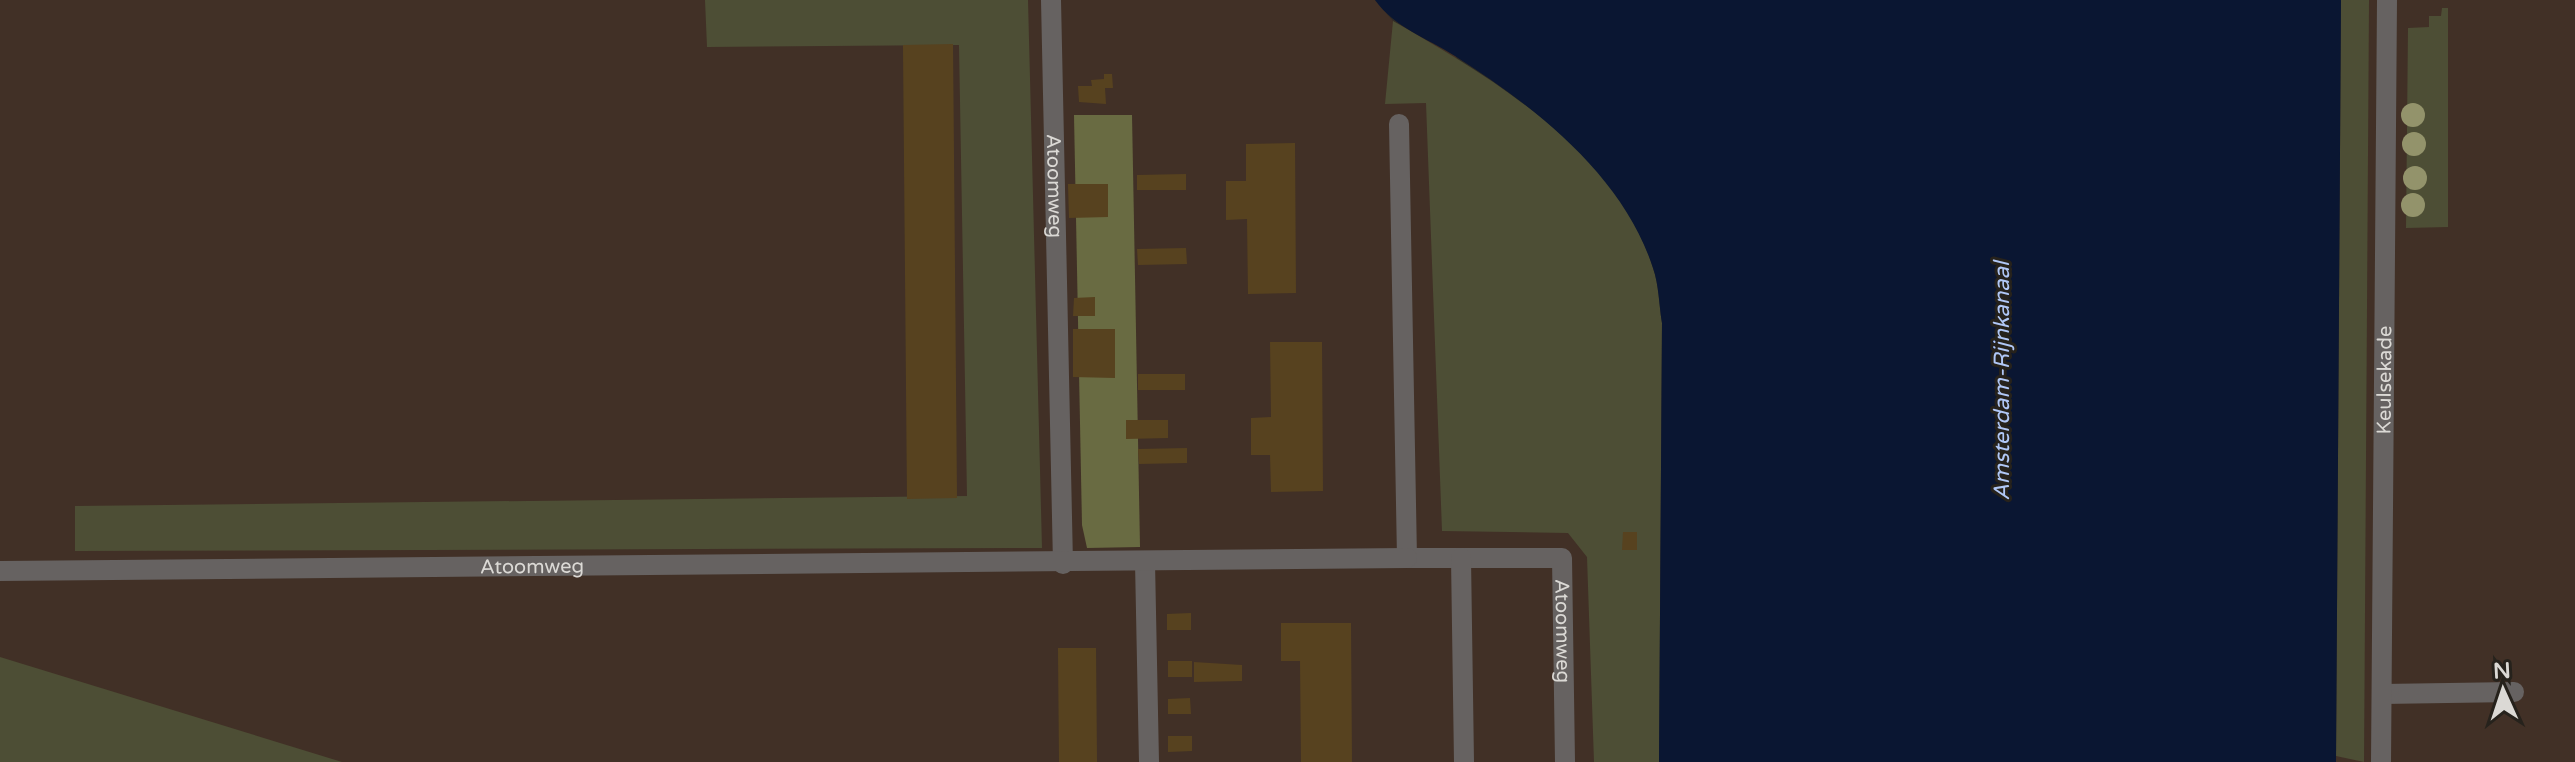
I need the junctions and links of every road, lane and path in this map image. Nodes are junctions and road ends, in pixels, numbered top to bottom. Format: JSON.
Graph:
{"nodes":[{"id":1,"x":1051,"y":0,"type":"edge"},
{"id":2,"x":2387,"y":0,"type":"edge"},
{"id":3,"x":1399,"y":124,"type":"dead end"},
{"id":4,"x":1407,"y":558,"type":"junction"},
{"id":5,"x":1461,"y":558,"type":"junction"},
{"id":6,"x":1145,"y":562,"type":"junction"},
{"id":7,"x":1063,"y":564,"type":"junction"},
{"id":8,"x":0,"y":571,"type":"edge"},
{"id":9,"x":2514,"y":692,"type":"dead end"},
{"id":10,"x":2382,"y":694,"type":"junction"},
{"id":11,"x":1149,"y":762,"type":"edge"},
{"id":12,"x":1464,"y":762,"type":"edge"},
{"id":13,"x":1565,"y":762,"type":"edge"},
{"id":14,"x":2381,"y":762,"type":"edge"}],
"edges":[{"from":1,"to":7,"type":"street","name":"Atoomweg"},
{"from":2,"to":10,"type":"street","name":"Keulsekade"},
{"from":3,"to":4,"type":"street"},
{"from":4,"to":5,"type":"street","name":"Atoomweg"},
{"from":4,"to":6,"type":"street","name":"Atoomweg"},
{"from":5,"to":12,"type":"street"},
{"from":5,"to":13,"type":"street","name":"Atoomweg"},
{"from":6,"to":7,"type":"street","name":"Atoomweg"},
{"from":6,"to":11,"type":"street"},
{"from":7,"to":8,"type":"street","name":"Atoomweg"},
{"from":9,"to":10,"type":"street"},
{"from":10,"to":14,"type":"street","name":"Keulsekade"}]}
